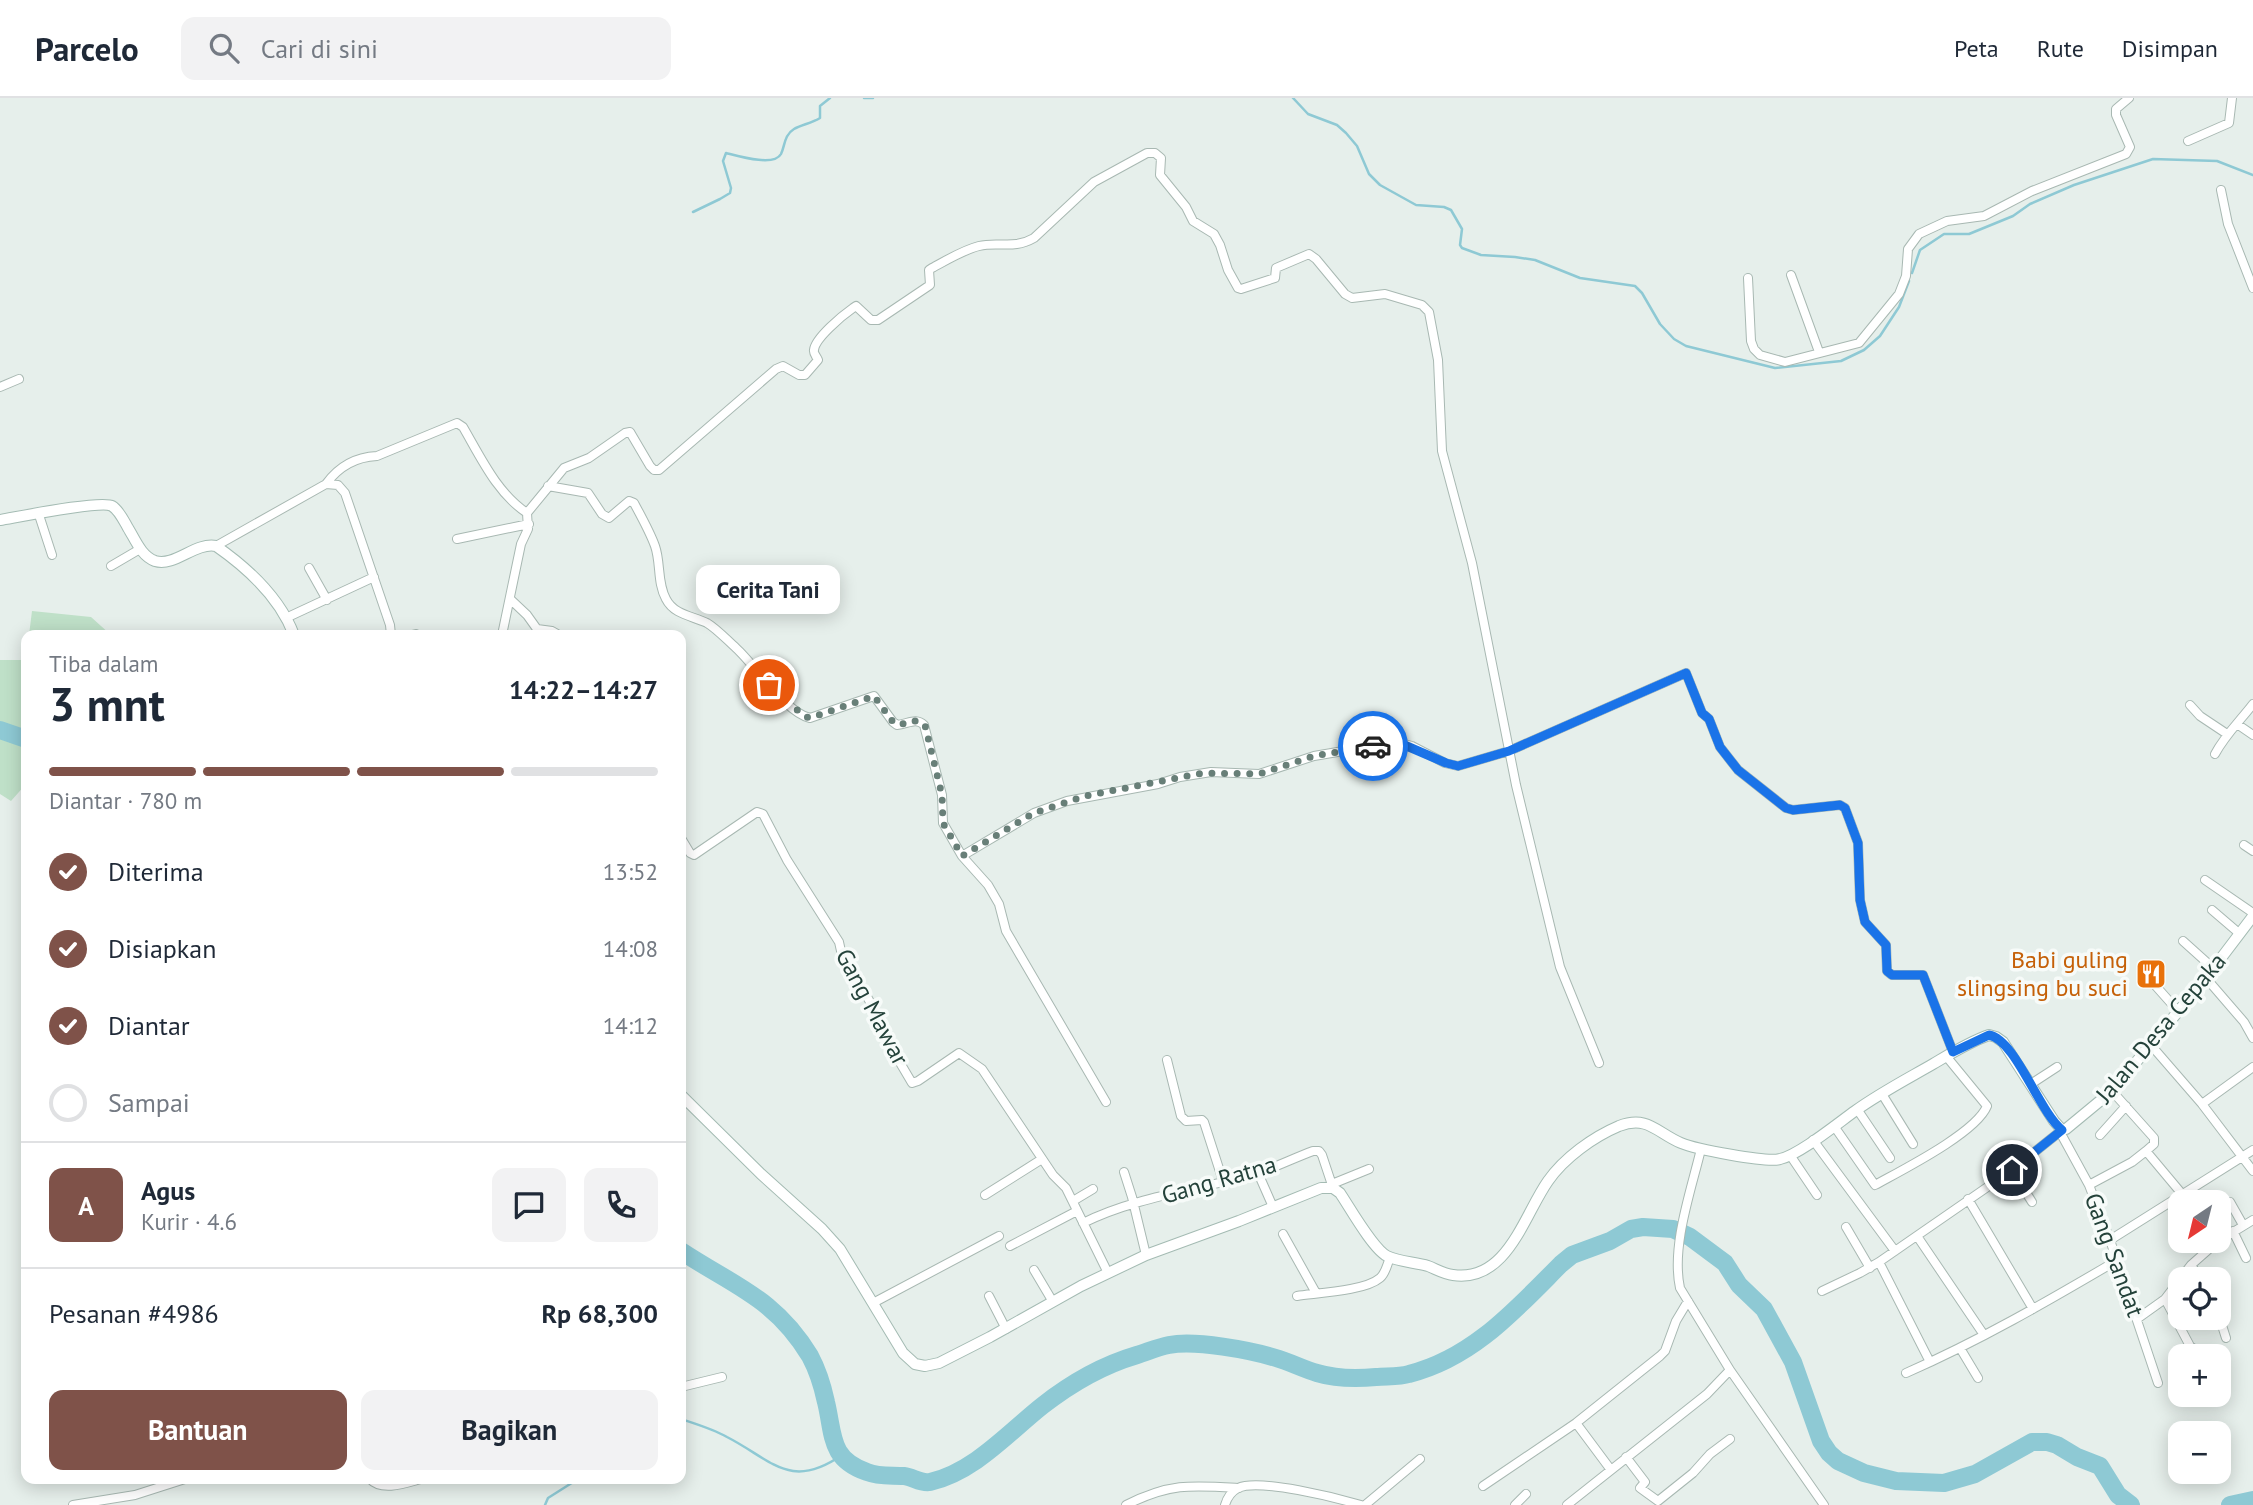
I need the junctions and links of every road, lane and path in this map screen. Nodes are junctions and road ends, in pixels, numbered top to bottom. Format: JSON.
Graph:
{"nodes":[{"id":1,"x":2129,"y":98,"type":"edge"},
{"id":2,"x":2232,"y":98,"type":"edge"},
{"id":3,"x":2188,"y":141,"type":"dead end"},
{"id":4,"x":2221,"y":190,"type":"dead end"},
{"id":5,"x":1791,"y":275,"type":"dead end"},
{"id":6,"x":1748,"y":278,"type":"dead end"},
{"id":7,"x":2253,"y":288,"type":"edge"},
{"id":8,"x":1819,"y":352,"type":"junction"},
{"id":9,"x":19,"y":379,"type":"dead end"},
{"id":10,"x":0,"y":387,"type":"edge"},
{"id":11,"x":326,"y":484,"type":"junction"},
{"id":12,"x":548,"y":486,"type":"junction"},
{"id":13,"x":527,"y":513,"type":"junction"},
{"id":14,"x":39,"y":515,"type":"junction"},
{"id":15,"x":0,"y":520,"type":"edge"},
{"id":16,"x":529,"y":524,"type":"junction"},
{"id":17,"x":457,"y":538,"type":"dead end"},
{"id":18,"x":216,"y":546,"type":"junction"},
{"id":19,"x":140,"y":549,"type":"junction"},
{"id":20,"x":51,"y":555,"type":"dead end"},
{"id":21,"x":111,"y":566,"type":"dead end"},
{"id":22,"x":309,"y":568,"type":"dead end"},
{"id":23,"x":373,"y":577,"type":"junction"},
{"id":24,"x":510,"y":599,"type":"junction"},
{"id":25,"x":327,"y":600,"type":"junction"},
{"id":26,"x":288,"y":617,"type":"junction"},
{"id":27,"x":292,"y":630,"type":"edge"},
{"id":28,"x":390,"y":630,"type":"edge"},
{"id":29,"x":503,"y":630,"type":"edge"},
{"id":30,"x":544,"y":630,"type":"edge"},
{"id":31,"x":2253,"y":704,"type":"edge"},
{"id":32,"x":2190,"y":705,"type":"dead end"},
{"id":33,"x":2237,"y":724,"type":"junction"},
{"id":34,"x":2227,"y":734,"type":"junction"},
{"id":35,"x":2253,"y":735,"type":"edge"},
{"id":36,"x":1509,"y":751,"type":"junction"},
{"id":37,"x":2215,"y":754,"type":"dead end"},
{"id":38,"x":2244,"y":845,"type":"dead end"},
{"id":39,"x":686,"y":846,"type":"edge"},
{"id":40,"x":2253,"y":851,"type":"edge"},
{"id":41,"x":962,"y":856,"type":"junction"},
{"id":42,"x":2206,"y":880,"type":"dead end"},
{"id":43,"x":2212,"y":910,"type":"dead end"},
{"id":44,"x":2253,"y":915,"type":"edge"},
{"id":45,"x":2239,"y":934,"type":"junction"},
{"id":46,"x":2183,"y":941,"type":"dead end"},
{"id":47,"x":2213,"y":968,"type":"junction"},
{"id":48,"x":2146,"y":975,"type":"dead end"},
{"id":49,"x":2206,"y":978,"type":"junction"},
{"id":50,"x":2178,"y":1011,"type":"junction"},
{"id":51,"x":2253,"y":1038,"type":"edge"},
{"id":52,"x":2150,"y":1044,"type":"junction"},
{"id":53,"x":1949,"y":1054,"type":"junction"},
{"id":54,"x":1167,"y":1060,"type":"dead end"},
{"id":55,"x":1599,"y":1063,"type":"dead end"},
{"id":56,"x":2057,"y":1067,"type":"dead end"},
{"id":57,"x":2253,"y":1067,"type":"edge"},
{"id":58,"x":2031,"y":1084,"type":"junction"},
{"id":59,"x":2112,"y":1091,"type":"junction"},
{"id":60,"x":1882,"y":1094,"type":"junction"},
{"id":61,"x":686,"y":1101,"type":"edge"},
{"id":62,"x":1106,"y":1102,"type":"dead end"},
{"id":63,"x":2202,"y":1104,"type":"junction"},
{"id":64,"x":2126,"y":1106,"type":"junction"},
{"id":65,"x":1857,"y":1109,"type":"junction"},
{"id":66,"x":1834,"y":1126,"type":"junction"},
{"id":67,"x":2061,"y":1131,"type":"junction"},
{"id":68,"x":2100,"y":1135,"type":"dead end"},
{"id":69,"x":1813,"y":1140,"type":"junction"},
{"id":70,"x":1913,"y":1144,"type":"dead end"},
{"id":71,"x":1701,"y":1149,"type":"junction"},
{"id":72,"x":2253,"y":1150,"type":"edge"},
{"id":73,"x":2146,"y":1151,"type":"junction"},
{"id":74,"x":1790,"y":1155,"type":"junction"},
{"id":75,"x":2244,"y":1157,"type":"junction"},
{"id":76,"x":1890,"y":1158,"type":"dead end"},
{"id":77,"x":1042,"y":1159,"type":"junction"},
{"id":78,"x":1369,"y":1169,"type":"dead end"},
{"id":79,"x":2012,"y":1170,"type":"junction"},
{"id":80,"x":2253,"y":1171,"type":"edge"},
{"id":81,"x":1124,"y":1172,"type":"dead end"},
{"id":82,"x":1258,"y":1173,"type":"junction"},
{"id":83,"x":1223,"y":1181,"type":"junction"},
{"id":84,"x":2089,"y":1185,"type":"junction"},
{"id":85,"x":1332,"y":1186,"type":"junction"},
{"id":86,"x":1093,"y":1189,"type":"dead end"},
{"id":87,"x":2179,"y":1190,"type":"edge"},
{"id":88,"x":2189,"y":1190,"type":"edge"},
{"id":89,"x":985,"y":1195,"type":"dead end"},
{"id":90,"x":1817,"y":1195,"type":"dead end"},
{"id":91,"x":1968,"y":1199,"type":"junction"},
{"id":92,"x":1073,"y":1201,"type":"junction"},
{"id":93,"x":2032,"y":1202,"type":"dead end"},
{"id":94,"x":2168,"y":1203,"type":"edge"},
{"id":95,"x":1134,"y":1204,"type":"junction"},
{"id":96,"x":2231,"y":1204,"type":"edge"},
{"id":97,"x":1273,"y":1207,"type":"junction"},
{"id":98,"x":1077,"y":1211,"type":"junction"},
{"id":99,"x":2253,"y":1220,"type":"edge"},
{"id":100,"x":1083,"y":1223,"type":"junction"},
{"id":101,"x":2243,"y":1225,"type":"junction"},
{"id":102,"x":1846,"y":1227,"type":"dead end"},
{"id":103,"x":2233,"y":1231,"type":"junction"},
{"id":104,"x":1283,"y":1234,"type":"dead end"},
{"id":105,"x":999,"y":1236,"type":"dead end"},
{"id":106,"x":1917,"y":1236,"type":"junction"},
{"id":107,"x":2110,"y":1240,"type":"junction"},
{"id":108,"x":1010,"y":1246,"type":"dead end"},
{"id":109,"x":1895,"y":1251,"type":"junction"},
{"id":110,"x":1146,"y":1255,"type":"junction"},
{"id":111,"x":1390,"y":1258,"type":"junction"},
{"id":112,"x":2246,"y":1258,"type":"dead end"},
{"id":113,"x":2116,"y":1261,"type":"junction"},
{"id":114,"x":1879,"y":1262,"type":"junction"},
{"id":115,"x":2191,"y":1265,"type":"joint"},
{"id":116,"x":1870,"y":1268,"type":"junction"},
{"id":117,"x":1034,"y":1270,"type":"dead end"},
{"id":118,"x":1108,"y":1273,"type":"junction"},
{"id":119,"x":1822,"y":1291,"type":"dead end"},
{"id":120,"x":1316,"y":1293,"type":"junction"},
{"id":121,"x":989,"y":1296,"type":"dead end"},
{"id":122,"x":1297,"y":1296,"type":"dead end"},
{"id":123,"x":2165,"y":1299,"type":"junction"},
{"id":124,"x":1688,"y":1301,"type":"junction"},
{"id":125,"x":1053,"y":1302,"type":"junction"},
{"id":126,"x":873,"y":1303,"type":"junction"},
{"id":127,"x":2033,"y":1309,"type":"junction"},
{"id":128,"x":2137,"y":1319,"type":"junction"},
{"id":129,"x":1006,"y":1329,"type":"junction"},
{"id":130,"x":2223,"y":1330,"type":"edge"},
{"id":131,"x":1984,"y":1335,"type":"junction"},
{"id":132,"x":2226,"y":1338,"type":"dead end"},
{"id":133,"x":2189,"y":1344,"type":"edge"},
{"id":134,"x":1960,"y":1348,"type":"junction"},
{"id":135,"x":1930,"y":1362,"type":"junction"},
{"id":136,"x":1730,"y":1370,"type":"junction"},
{"id":137,"x":1906,"y":1373,"type":"dead end"},
{"id":138,"x":722,"y":1377,"type":"dead end"},
{"id":139,"x":1978,"y":1378,"type":"dead end"},
{"id":140,"x":2158,"y":1383,"type":"dead end"},
{"id":141,"x":686,"y":1386,"type":"edge"},
{"id":142,"x":1576,"y":1423,"type":"junction"},
{"id":143,"x":1730,"y":1439,"type":"dead end"},
{"id":144,"x":1626,"y":1457,"type":"junction"},
{"id":145,"x":1420,"y":1460,"type":"dead end"},
{"id":146,"x":1611,"y":1470,"type":"junction"},
{"id":147,"x":169,"y":1484,"type":"edge"},
{"id":148,"x":376,"y":1484,"type":"edge"},
{"id":149,"x":394,"y":1484,"type":"edge"},
{"id":150,"x":1483,"y":1486,"type":"dead end"},
{"id":151,"x":1239,"y":1488,"type":"junction"},
{"id":152,"x":1526,"y":1494,"type":"dead end"},
{"id":153,"x":1658,"y":1504,"type":"edge"},
{"id":154,"x":73,"y":1505,"type":"edge"},
{"id":155,"x":1126,"y":1505,"type":"edge"},
{"id":156,"x":1225,"y":1505,"type":"edge"},
{"id":157,"x":1363,"y":1505,"type":"edge"},
{"id":158,"x":1515,"y":1505,"type":"edge"},
{"id":159,"x":1567,"y":1505,"type":"edge"},
{"id":160,"x":1824,"y":1505,"type":"edge"}],
"edges":[{"from":1,"to":8,"type":"street"},
{"from":2,"to":3,"type":"street"},
{"from":4,"to":7,"type":"street"},
{"from":5,"to":8,"type":"street"},
{"from":6,"to":8,"type":"street"},
{"from":9,"to":10,"type":"street"},
{"from":11,"to":13,"type":"street"},
{"from":11,"to":18,"type":"street"},
{"from":11,"to":23,"type":"street"},
{"from":12,"to":13,"type":"street"},
{"from":12,"to":36,"type":"street"},
{"from":12,"to":41,"type":"street"},
{"from":13,"to":16,"type":"street"},
{"from":14,"to":15,"type":"street"},
{"from":14,"to":19,"type":"street"},
{"from":14,"to":20,"type":"street"},
{"from":16,"to":17,"type":"street"},
{"from":16,"to":24,"type":"street"},
{"from":18,"to":19,"type":"street"},
{"from":18,"to":26,"type":"street"},
{"from":19,"to":21,"type":"street"},
{"from":22,"to":25,"type":"street"},
{"from":23,"to":25,"type":"street"},
{"from":23,"to":28,"type":"street"},
{"from":24,"to":29,"type":"street"},
{"from":24,"to":30,"type":"street"},
{"from":25,"to":26,"type":"street"},
{"from":26,"to":27,"type":"street"},
{"from":31,"to":33,"type":"street"},
{"from":32,"to":34,"type":"street"},
{"from":33,"to":34,"type":"street"},
{"from":33,"to":35,"type":"street"},
{"from":34,"to":37,"type":"street"},
{"from":36,"to":41,"type":"street"},
{"from":36,"to":53,"type":"street"},
{"from":36,"to":55,"type":"street"},
{"from":38,"to":40,"type":"street"},
{"from":39,"to":77,"type":"street","name":"Gang Mawar"},
{"from":41,"to":62,"type":"street"},
{"from":42,"to":44,"type":"street"},
{"from":43,"to":45,"type":"street"},
{"from":44,"to":45,"type":"street","name":"Jalan Desa Cepaka"},
{"from":45,"to":47,"type":"street","name":"Jalan Desa Cepaka"},
{"from":46,"to":47,"type":"street"},
{"from":47,"to":49,"type":"street","name":"Jalan Desa Cepaka"},
{"from":48,"to":50,"type":"street"},
{"from":49,"to":50,"type":"street","name":"Jalan Desa Cepaka"},
{"from":49,"to":51,"type":"street"},
{"from":50,"to":52,"type":"street","name":"Jalan Desa Cepaka"},
{"from":52,"to":59,"type":"street","name":"Jalan Desa Cepaka"},
{"from":52,"to":63,"type":"street"},
{"from":53,"to":58,"type":"street"},
{"from":53,"to":60,"type":"street"},
{"from":53,"to":66,"type":"street"},
{"from":54,"to":83,"type":"street"},
{"from":56,"to":58,"type":"street"},
{"from":57,"to":63,"type":"street"},
{"from":58,"to":67,"type":"street"},
{"from":59,"to":64,"type":"street"},
{"from":59,"to":67,"type":"street","name":"Jalan Desa Cepaka"},
{"from":60,"to":65,"type":"street"},
{"from":60,"to":70,"type":"street"},
{"from":61,"to":126,"type":"street"},
{"from":63,"to":75,"type":"street"},
{"from":64,"to":68,"type":"street"},
{"from":64,"to":73,"type":"street"},
{"from":65,"to":66,"type":"street"},
{"from":65,"to":76,"type":"street"},
{"from":66,"to":69,"type":"street"},
{"from":67,"to":79,"type":"street"},
{"from":67,"to":84,"type":"street","name":"Gang Sandat"},
{"from":69,"to":74,"type":"street"},
{"from":69,"to":109,"type":"street"},
{"from":71,"to":74,"type":"street"},
{"from":71,"to":111,"type":"street"},
{"from":71,"to":124,"type":"street"},
{"from":72,"to":75,"type":"street"},
{"from":73,"to":84,"type":"street"},
{"from":73,"to":87,"type":"street"},
{"from":74,"to":90,"type":"street"},
{"from":75,"to":80,"type":"street"},
{"from":75,"to":88,"type":"street"},
{"from":77,"to":89,"type":"street"},
{"from":77,"to":92,"type":"street","name":"Gang Mawar"},
{"from":78,"to":85,"type":"street"},
{"from":79,"to":91,"type":"street"},
{"from":79,"to":93,"type":"street"},
{"from":81,"to":95,"type":"street"},
{"from":82,"to":83,"type":"street","name":"Gang Ratna"},
{"from":82,"to":85,"type":"street","name":"Gang Ratna"},
{"from":82,"to":97,"type":"street"},
{"from":83,"to":95,"type":"street","name":"Gang Ratna"},
{"from":84,"to":107,"type":"street","name":"Gang Sandat"},
{"from":85,"to":97,"type":"street"},
{"from":85,"to":111,"type":"street"},
{"from":86,"to":92,"type":"street"},
{"from":91,"to":106,"type":"street"},
{"from":91,"to":127,"type":"street"},
{"from":92,"to":98,"type":"street","name":"Gang Mawar"},
{"from":94,"to":107,"type":"street"},
{"from":95,"to":100,"type":"street","name":"Gang Ratna"},
{"from":95,"to":110,"type":"street"},
{"from":96,"to":101,"type":"street"},
{"from":97,"to":110,"type":"street"},
{"from":98,"to":100,"type":"street","name":"Gang Mawar"},
{"from":98,"to":108,"type":"street"},
{"from":99,"to":101,"type":"street"},
{"from":100,"to":118,"type":"street","name":"Gang Mawar"},
{"from":101,"to":103,"type":"street"},
{"from":102,"to":116,"type":"street"},
{"from":103,"to":112,"type":"street"},
{"from":103,"to":115,"type":"street"},
{"from":104,"to":120,"type":"street"},
{"from":105,"to":126,"type":"street"},
{"from":106,"to":109,"type":"street"},
{"from":106,"to":131,"type":"street"},
{"from":107,"to":113,"type":"street","name":"Gang Sandat"},
{"from":109,"to":114,"type":"street"},
{"from":110,"to":118,"type":"street"},
{"from":111,"to":120,"type":"street"},
{"from":113,"to":127,"type":"street"},
{"from":113,"to":128,"type":"street","name":"Gang Sandat"},
{"from":114,"to":116,"type":"street"},
{"from":114,"to":135,"type":"street"},
{"from":115,"to":123,"type":"street"},
{"from":116,"to":119,"type":"street"},
{"from":117,"to":125,"type":"street"},
{"from":118,"to":125,"type":"street"},
{"from":120,"to":122,"type":"street"},
{"from":121,"to":129,"type":"street"},
{"from":123,"to":128,"type":"street"},
{"from":123,"to":133,"type":"street"},
{"from":124,"to":136,"type":"street"},
{"from":124,"to":142,"type":"street"},
{"from":125,"to":129,"type":"street"},
{"from":126,"to":129,"type":"street"},
{"from":127,"to":131,"type":"street"},
{"from":128,"to":140,"type":"street","name":"Gang Sandat"},
{"from":130,"to":132,"type":"street"},
{"from":131,"to":134,"type":"street"},
{"from":134,"to":135,"type":"street"},
{"from":134,"to":139,"type":"street"},
{"from":135,"to":137,"type":"street"},
{"from":136,"to":144,"type":"street"},
{"from":136,"to":160,"type":"street"},
{"from":138,"to":141,"type":"street"},
{"from":142,"to":146,"type":"street"},
{"from":142,"to":150,"type":"street"},
{"from":143,"to":153,"type":"street"},
{"from":144,"to":146,"type":"street"},
{"from":144,"to":153,"type":"street"},
{"from":145,"to":157,"type":"street"},
{"from":146,"to":159,"type":"street"},
{"from":147,"to":154,"type":"street"},
{"from":148,"to":149,"type":"street"},
{"from":151,"to":155,"type":"street"},
{"from":151,"to":156,"type":"street"},
{"from":151,"to":157,"type":"street"},
{"from":152,"to":158,"type":"street"}]}
